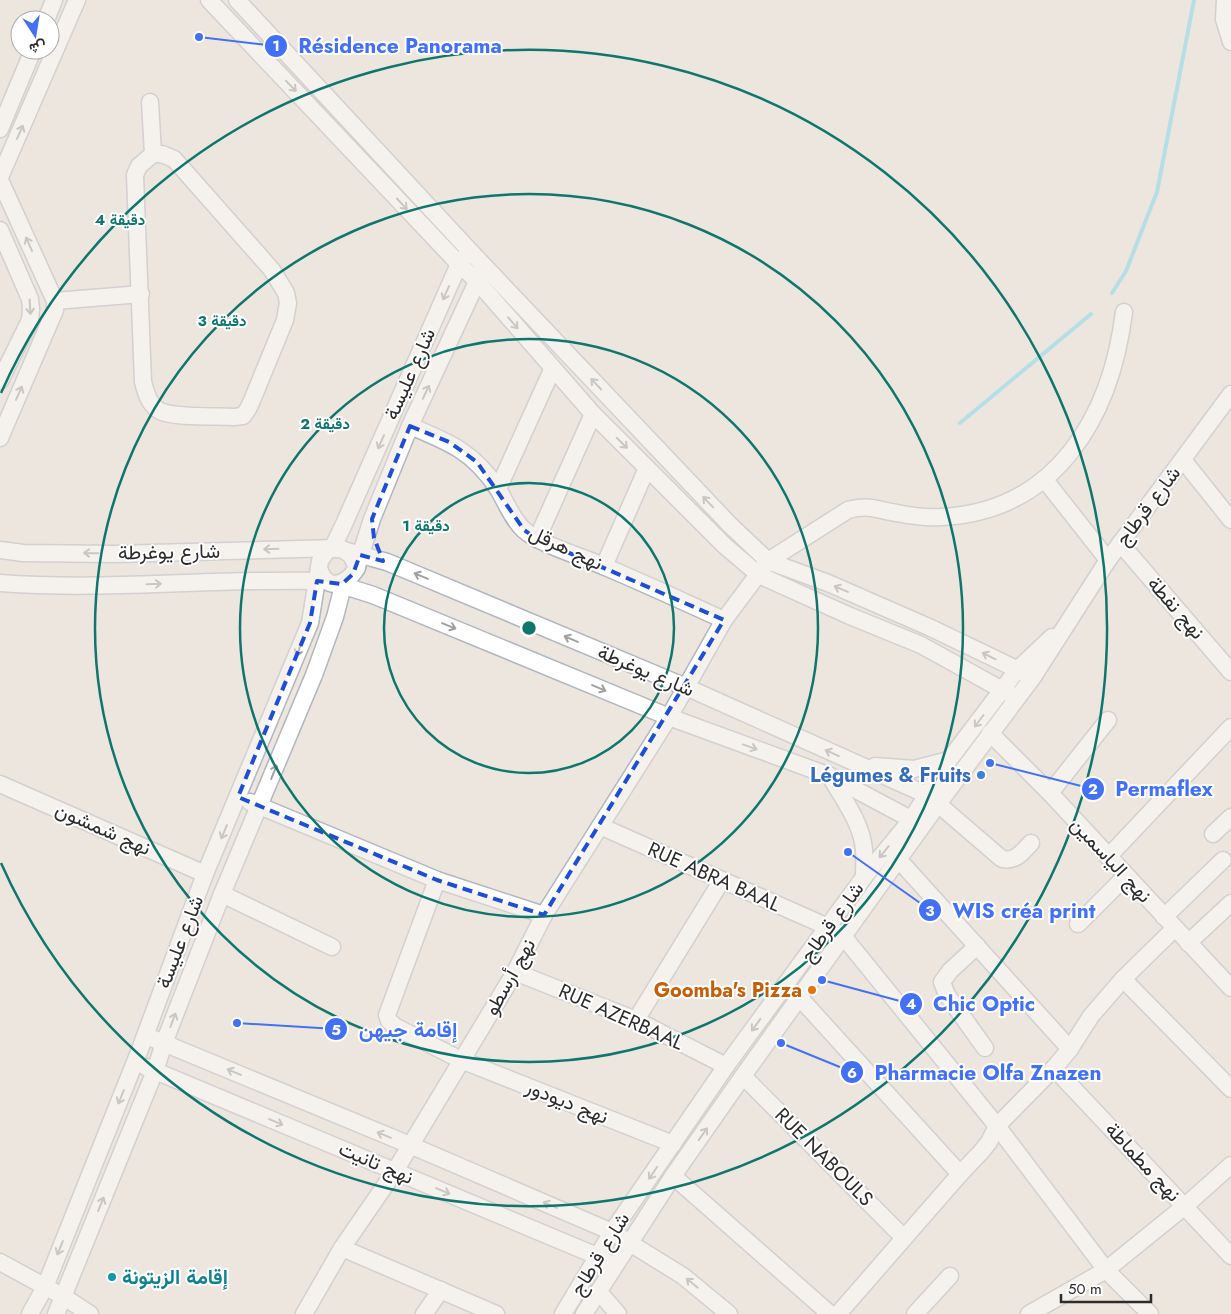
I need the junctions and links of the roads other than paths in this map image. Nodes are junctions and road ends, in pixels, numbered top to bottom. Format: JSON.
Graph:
{"nodes":[{"id":1,"x":77,"y":0,"type":"edge"},
{"id":2,"x":209,"y":0,"type":"edge"},
{"id":3,"x":237,"y":0,"type":"edge"},
{"id":4,"x":1225,"y":0,"type":"edge"},
{"id":5,"x":1231,"y":42,"type":"edge"},
{"id":6,"x":29,"y":60,"type":"edge"},
{"id":7,"x":150,"y":102,"type":"dead end"},
{"id":8,"x":0,"y":129,"type":"edge"},
{"id":9,"x":153,"y":154,"type":"junction"},
{"id":10,"x":0,"y":178,"type":"edge"},
{"id":11,"x":0,"y":230,"type":"edge"},
{"id":12,"x":470,"y":251,"type":"junction"},
{"id":13,"x":459,"y":264,"type":"junction"},
{"id":14,"x":485,"y":265,"type":"junction"},
{"id":15,"x":477,"y":281,"type":"junction"},
{"id":16,"x":141,"y":294,"type":"junction"},
{"id":17,"x":55,"y":301,"type":"junction"},
{"id":18,"x":1124,"y":312,"type":"dead end"},
{"id":19,"x":552,"y":370,"type":"junction"},
{"id":20,"x":0,"y":381,"type":"edge"},
{"id":21,"x":1231,"y":394,"type":"edge"},
{"id":22,"x":593,"y":414,"type":"junction"},
{"id":23,"x":410,"y":426,"type":"junction"},
{"id":24,"x":0,"y":438,"type":"edge"},
{"id":25,"x":1183,"y":460,"type":"junction"},
{"id":26,"x":647,"y":468,"type":"junction"},
{"id":27,"x":1045,"y":480,"type":"junction"},
{"id":28,"x":498,"y":489,"type":"junction"},
{"id":29,"x":372,"y":519,"type":"junction"},
{"id":30,"x":1231,"y":520,"type":"edge"},
{"id":31,"x":344,"y":524,"type":"junction"},
{"id":32,"x":537,"y":538,"type":"junction"},
{"id":33,"x":1120,"y":543,"type":"junction"},
{"id":34,"x":308,"y":548,"type":"junction"},
{"id":35,"x":0,"y":550,"type":"edge"},
{"id":36,"x":343,"y":553,"type":"junction"},
{"id":37,"x":1108,"y":560,"type":"junction"},
{"id":38,"x":768,"y":561,"type":"junction"},
{"id":39,"x":387,"y":562,"type":"junction"},
{"id":40,"x":604,"y":566,"type":"junction"},
{"id":41,"x":758,"y":575,"type":"junction"},
{"id":42,"x":280,"y":580,"type":"junction"},
{"id":43,"x":332,"y":580,"type":"junction"},
{"id":44,"x":0,"y":584,"type":"edge"},
{"id":45,"x":373,"y":595,"type":"junction"},
{"id":46,"x":335,"y":617,"type":"junction"},
{"id":47,"x":724,"y":620,"type":"junction"},
{"id":48,"x":1070,"y":620,"type":"junction"},
{"id":49,"x":310,"y":623,"type":"junction"},
{"id":50,"x":1017,"y":670,"type":"junction"},
{"id":51,"x":1231,"y":672,"type":"edge"},
{"id":52,"x":1033,"y":677,"type":"junction"},
{"id":53,"x":686,"y":687,"type":"junction"},
{"id":54,"x":1002,"y":689,"type":"junction"},
{"id":55,"x":1017,"y":698,"type":"junction"},
{"id":56,"x":668,"y":717,"type":"junction"},
{"id":57,"x":1108,"y":720,"type":"dead end"},
{"id":58,"x":1231,"y":727,"type":"edge"},
{"id":59,"x":990,"y":733,"type":"junction"},
{"id":60,"x":949,"y":760,"type":"junction"},
{"id":61,"x":855,"y":764,"type":"junction"},
{"id":62,"x":830,"y":776,"type":"junction"},
{"id":63,"x":0,"y":784,"type":"edge"},
{"id":64,"x":1050,"y":793,"type":"junction"},
{"id":65,"x":238,"y":797,"type":"junction"},
{"id":66,"x":935,"y":800,"type":"junction"},
{"id":67,"x":260,"y":807,"type":"junction"},
{"id":68,"x":1231,"y":817,"type":"edge"},
{"id":69,"x":917,"y":822,"type":"junction"},
{"id":70,"x":600,"y":826,"type":"junction"},
{"id":71,"x":1213,"y":834,"type":"dead end"},
{"id":72,"x":1031,"y":843,"type":"dead end"},
{"id":73,"x":1108,"y":857,"type":"junction"},
{"id":74,"x":898,"y":859,"type":"junction"},
{"id":75,"x":1223,"y":860,"type":"dead end"},
{"id":76,"x":205,"y":874,"type":"junction"},
{"id":77,"x":1126,"y":876,"type":"junction"},
{"id":78,"x":864,"y":877,"type":"junction"},
{"id":79,"x":437,"y":880,"type":"junction"},
{"id":80,"x":722,"y":880,"type":"junction"},
{"id":81,"x":222,"y":894,"type":"junction"},
{"id":82,"x":1231,"y":903,"type":"edge"},
{"id":83,"x":544,"y":915,"type":"junction"},
{"id":84,"x":1169,"y":923,"type":"junction"},
{"id":85,"x":1078,"y":924,"type":"dead end"},
{"id":86,"x":828,"y":928,"type":"junction"},
{"id":87,"x":842,"y":936,"type":"junction"},
{"id":88,"x":1188,"y":943,"type":"junction"},
{"id":89,"x":977,"y":946,"type":"junction"},
{"id":90,"x":332,"y":947,"type":"dead end"},
{"id":91,"x":515,"y":972,"type":"junction"},
{"id":92,"x":1228,"y":977,"type":"edge"},
{"id":93,"x":1123,"y":979,"type":"junction"},
{"id":94,"x":799,"y":998,"type":"junction"},
{"id":95,"x":636,"y":1020,"type":"junction"},
{"id":96,"x":145,"y":1035,"type":"junction"},
{"id":97,"x":164,"y":1043,"type":"junction"},
{"id":98,"x":985,"y":1048,"type":"dead end"},
{"id":99,"x":1070,"y":1049,"type":"junction"},
{"id":100,"x":461,"y":1060,"type":"junction"},
{"id":101,"x":134,"y":1063,"type":"junction"},
{"id":102,"x":726,"y":1066,"type":"junction"},
{"id":103,"x":1054,"y":1068,"type":"junction"},
{"id":104,"x":155,"y":1071,"type":"junction"},
{"id":105,"x":743,"y":1076,"type":"junction"},
{"id":106,"x":1231,"y":1089,"type":"edge"},
{"id":107,"x":997,"y":1126,"type":"junction"},
{"id":108,"x":673,"y":1144,"type":"junction"},
{"id":109,"x":410,"y":1146,"type":"junction"},
{"id":110,"x":1231,"y":1164,"type":"edge"},
{"id":111,"x":395,"y":1171,"type":"junction"},
{"id":112,"x":960,"y":1174,"type":"junction"},
{"id":113,"x":673,"y":1176,"type":"junction"},
{"id":114,"x":1185,"y":1206,"type":"junction"},
{"id":115,"x":612,"y":1232,"type":"junction"},
{"id":116,"x":904,"y":1238,"type":"junction"},
{"id":117,"x":631,"y":1243,"type":"junction"},
{"id":118,"x":342,"y":1248,"type":"junction"},
{"id":119,"x":598,"y":1256,"type":"junction"},
{"id":120,"x":1231,"y":1256,"type":"edge"},
{"id":121,"x":0,"y":1262,"type":"edge"},
{"id":122,"x":616,"y":1266,"type":"junction"},
{"id":123,"x":1106,"y":1270,"type":"junction"},
{"id":124,"x":950,"y":1276,"type":"dead end"},
{"id":125,"x":45,"y":1287,"type":"junction"},
{"id":126,"x":441,"y":1290,"type":"junction"},
{"id":127,"x":599,"y":1292,"type":"junction"},
{"id":128,"x":64,"y":1297,"type":"junction"},
{"id":129,"x":1050,"y":1309,"type":"edge"},
{"id":130,"x":30,"y":1314,"type":"edge"},
{"id":131,"x":56,"y":1314,"type":"edge"},
{"id":132,"x":90,"y":1314,"type":"edge"},
{"id":133,"x":304,"y":1314,"type":"edge"},
{"id":134,"x":424,"y":1314,"type":"edge"},
{"id":135,"x":496,"y":1314,"type":"edge"},
{"id":136,"x":563,"y":1314,"type":"edge"},
{"id":137,"x":584,"y":1314,"type":"edge"},
{"id":138,"x":618,"y":1314,"type":"edge"},
{"id":139,"x":729,"y":1314,"type":"edge"},
{"id":140,"x":830,"y":1314,"type":"edge"},
{"id":141,"x":838,"y":1314,"type":"edge"},
{"id":142,"x":915,"y":1314,"type":"edge"},
{"id":143,"x":1029,"y":1314,"type":"edge"},
{"id":144,"x":1150,"y":1314,"type":"edge"}],
"edges":[{"from":10,"to":1,"type":"street","one_way":true},
{"from":2,"to":13,"type":"street","one_way":true},
{"from":3,"to":12,"type":"street"},
{"from":4,"to":5,"type":"street"},
{"from":6,"to":8,"type":"street"},
{"from":7,"to":9,"type":"street"},
{"from":9,"to":16,"type":"street"},
{"from":9,"to":16,"type":"street"},
{"from":17,"to":10,"type":"street","one_way":true},
{"from":11,"to":20,"type":"street","one_way":true},
{"from":12,"to":13,"type":"street","name":"شارع عليسة"},
{"from":12,"to":14,"type":"street"},
{"from":13,"to":15,"type":"street"},
{"from":13,"to":31,"type":"street","name":"شارع عليسة","one_way":true},
{"from":14,"to":15,"type":"street","name":"شارع عليسة"},
{"from":38,"to":14,"type":"street","one_way":true},
{"from":15,"to":19,"type":"street","one_way":true},
{"from":23,"to":15,"type":"street","name":"شارع عليسة","one_way":true},
{"from":16,"to":17,"type":"street"},
{"from":24,"to":17,"type":"street","one_way":true},
{"from":18,"to":27,"type":"street"},
{"from":19,"to":22,"type":"street"},
{"from":19,"to":28,"type":"street"},
{"from":21,"to":25,"type":"street","name":"شارع قرطاج"},
{"from":22,"to":26,"type":"street","one_way":true},
{"from":22,"to":32,"type":"street"},
{"from":23,"to":28,"type":"street","name":"نهج هرقل"},
{"from":23,"to":29,"type":"street","name":"شارع عليسة"},
{"from":25,"to":30,"type":"street"},
{"from":25,"to":33,"type":"street","name":"شارع قرطاج"},
{"from":26,"to":40,"type":"street"},
{"from":26,"to":41,"type":"street"},
{"from":27,"to":37,"type":"street"},
{"from":27,"to":38,"type":"street"},
{"from":28,"to":32,"type":"street","name":"نهج هرقل"},
{"from":29,"to":36,"type":"street","name":"شارع عليسة"},
{"from":29,"to":39,"type":"street"},
{"from":31,"to":34,"type":"street"},
{"from":31,"to":36,"type":"street","name":"شارع عليسة"},
{"from":32,"to":40,"type":"street","name":"نهج هرقل"},
{"from":33,"to":37,"type":"street","name":"شارع قرطاج"},
{"from":33,"to":51,"type":"street","name":"نهج نفطة"},
{"from":34,"to":35,"type":"street","name":"شارع يوغرطة","one_way":true},
{"from":34,"to":36,"type":"street","name":"شارع يوغرطة"},
{"from":36,"to":39,"type":"street","name":"شارع يوغرطة"},
{"from":36,"to":43,"type":"street"},
{"from":36,"to":43,"type":"street"},
{"from":37,"to":48,"type":"street","name":"شارع قرطاج"},
{"from":38,"to":41,"type":"street","name":"نهج أرسطو"},
{"from":50,"to":38,"type":"street","one_way":true},
{"from":53,"to":39,"type":"street","name":"شارع يوغرطة","one_way":true},
{"from":40,"to":47,"type":"street","name":"نهج هرقل"},
{"from":41,"to":47,"type":"street","name":"نهج أرسطو"},
{"from":41,"to":54,"type":"street"},
{"from":42,"to":43,"type":"street","name":"شارع يوغرطة"},
{"from":44,"to":42,"type":"street","name":"شارع يوغرطة","one_way":true},
{"from":42,"to":49,"type":"street"},
{"from":43,"to":45,"type":"street","name":"شارع يوغرطة"},
{"from":43,"to":46,"type":"street","name":"شارع عليسة"},
{"from":43,"to":49,"type":"street","name":"شارع عليسة"},
{"from":45,"to":46,"type":"street"},
{"from":45,"to":56,"type":"street","name":"شارع يوغرطة","one_way":true},
{"from":67,"to":46,"type":"street","name":"شارع عليسة","one_way":true},
{"from":47,"to":53,"type":"street","name":"نهج أرسطو"},
{"from":48,"to":50,"type":"street","name":"شارع قرطاج"},
{"from":48,"to":52,"type":"street","name":"شارع قرطاج"},
{"from":49,"to":65,"type":"street","name":"شارع عليسة","one_way":true},
{"from":50,"to":52,"type":"street"},
{"from":50,"to":54,"type":"street","name":"شارع قرطاج"},
{"from":52,"to":55,"type":"street","name":"شارع قرطاج"},
{"from":53,"to":56,"type":"street","name":"نهج أرسطو"},
{"from":61,"to":53,"type":"street","name":"شارع يوغرطة","one_way":true},
{"from":54,"to":55,"type":"street"},
{"from":54,"to":60,"type":"street","name":"شارع قرطاج","one_way":true},
{"from":55,"to":59,"type":"street","name":"شارع قرطاج"},
{"from":56,"to":62,"type":"street","name":"شارع يوغرطة","one_way":true},
{"from":56,"to":70,"type":"street","name":"نهج أرسطو"},
{"from":57,"to":64,"type":"street"},
{"from":58,"to":73,"type":"street"},
{"from":59,"to":64,"type":"street","name":"نهج الياسمين"},
{"from":59,"to":66,"type":"street","name":"شارع قرطاج"},
{"from":60,"to":61,"type":"street"},
{"from":60,"to":66,"type":"street","name":"شارع قرطاج"},
{"from":61,"to":66,"type":"street","name":"شارع يوغرطة"},
{"from":62,"to":69,"type":"street","name":"شارع يوغرطة"},
{"from":62,"to":78,"type":"street"},
{"from":63,"to":76,"type":"street","name":"نهج شمشون"},
{"from":64,"to":73,"type":"street","name":"نهج الياسمين"},
{"from":65,"to":67,"type":"street"},
{"from":65,"to":76,"type":"street","name":"شارع عليسة","one_way":true},
{"from":66,"to":69,"type":"street","name":"شارع قرطاج"},
{"from":66,"to":72,"type":"street","name":"شارع يوغرطة"},
{"from":67,"to":79,"type":"street"},
{"from":67,"to":81,"type":"street","name":"شارع عليسة"},
{"from":68,"to":71,"type":"street"},
{"from":69,"to":74,"type":"street","name":"شارع قرطاج"},
{"from":69,"to":78,"type":"street","name":"شارع قرطاج","one_way":true},
{"from":70,"to":80,"type":"street","name":"RUE ABRA BAAL"},
{"from":70,"to":83,"type":"street","name":"نهج أرسطو"},
{"from":73,"to":77,"type":"street","name":"نهج الياسمين"},
{"from":74,"to":87,"type":"street","name":"شارع قرطاج"},
{"from":74,"to":89,"type":"street"},
{"from":75,"to":84,"type":"street"},
{"from":76,"to":96,"type":"street","name":"شارع عليسة"},
{"from":77,"to":84,"type":"street","name":"نهج الياسمين"},
{"from":77,"to":85,"type":"street"},
{"from":78,"to":86,"type":"street","name":"شارع قرطاج"},
{"from":79,"to":83,"type":"street"},
{"from":79,"to":100,"type":"street","name":"نهج ديودور"},
{"from":80,"to":86,"type":"street","name":"RUE ABRA BAAL"},
{"from":80,"to":95,"type":"street"},
{"from":81,"to":90,"type":"street"},
{"from":97,"to":81,"type":"street","name":"شارع عليسة","one_way":true},
{"from":82,"to":88,"type":"street"},
{"from":83,"to":91,"type":"street","name":"نهج أرسطو"},
{"from":84,"to":88,"type":"street","name":"نهج الياسمين"},
{"from":84,"to":93,"type":"street"},
{"from":86,"to":87,"type":"street","name":"RUE ABRA BAAL"},
{"from":86,"to":102,"type":"street","name":"شارع قرطاج","one_way":true},
{"from":87,"to":94,"type":"street","name":"شارع قرطاج"},
{"from":87,"to":107,"type":"street"},
{"from":88,"to":92,"type":"street","name":"نهج الياسمين"},
{"from":89,"to":98,"type":"street"},
{"from":89,"to":99,"type":"street"},
{"from":91,"to":95,"type":"street","name":"RUE AZERBAAL"},
{"from":91,"to":100,"type":"street","name":"نهج أرسطو"},
{"from":93,"to":99,"type":"street"},
{"from":93,"to":106,"type":"street"},
{"from":94,"to":105,"type":"street","name":"شارع قرطاج"},
{"from":94,"to":112,"type":"street"},
{"from":95,"to":102,"type":"street","name":"RUE AZERBAAL"},
{"from":96,"to":97,"type":"street"},
{"from":96,"to":101,"type":"street","name":"شارع عليسة"},
{"from":97,"to":104,"type":"street","name":"شارع عليسة"},
{"from":109,"to":97,"type":"street","one_way":true},
{"from":99,"to":103,"type":"street"},
{"from":100,"to":108,"type":"street","name":"نهج ديودور"},
{"from":100,"to":109,"type":"street","name":"نهج أرسطو"},
{"from":101,"to":104,"type":"street","name":"نهج تانيت"},
{"from":101,"to":125,"type":"street","name":"شارع عليسة","one_way":true},
{"from":102,"to":108,"type":"street","name":"شارع قرطاج"},
{"from":103,"to":107,"type":"street"},
{"from":103,"to":114,"type":"street","name":"نهج مطماطة"},
{"from":104,"to":111,"type":"street","name":"نهج تانيت","one_way":true},
{"from":128,"to":104,"type":"street","name":"شارع عليسة","one_way":true},
{"from":113,"to":105,"type":"street","name":"شارع قرطاج","one_way":true},
{"from":105,"to":116,"type":"street","name":"RUE NABOULS"},
{"from":107,"to":112,"type":"street"},
{"from":107,"to":123,"type":"street"},
{"from":108,"to":115,"type":"street","name":"شارع قرطاج","one_way":true},
{"from":109,"to":111,"type":"street","name":"نهج أرسطو"},
{"from":115,"to":109,"type":"street","one_way":true},
{"from":110,"to":114,"type":"street"},
{"from":111,"to":118,"type":"street","name":"نهج أرسطو"},
{"from":111,"to":119,"type":"street","name":"نهج تانيت","one_way":true},
{"from":112,"to":116,"type":"street"},
{"from":113,"to":117,"type":"street","name":"شارع قرطاج"},
{"from":113,"to":140,"type":"street"},
{"from":114,"to":120,"type":"street","name":"نهج مطماطة"},
{"from":114,"to":123,"type":"street"},
{"from":115,"to":117,"type":"street"},
{"from":115,"to":119,"type":"street","name":"شارع قرطاج"},
{"from":116,"to":141,"type":"street"},
{"from":117,"to":122,"type":"street","name":"شارع قرطاج"},
{"from":139,"to":117,"type":"street","one_way":true},
{"from":118,"to":126,"type":"street"},
{"from":118,"to":133,"type":"street","name":"نهج أرسطو"},
{"from":119,"to":122,"type":"street","name":"نهج تانيت"},
{"from":119,"to":136,"type":"street","name":"شارع قرطاج"},
{"from":121,"to":125,"type":"street"},
{"from":122,"to":127,"type":"street","name":"شارع قرطاج"},
{"from":123,"to":129,"type":"street"},
{"from":123,"to":144,"type":"street"},
{"from":124,"to":142,"type":"street"},
{"from":125,"to":128,"type":"street"},
{"from":125,"to":130,"type":"street","name":"شارع عليسة"},
{"from":126,"to":134,"type":"street"},
{"from":126,"to":135,"type":"street"},
{"from":127,"to":137,"type":"street","name":"شارع قرطاج"},
{"from":127,"to":138,"type":"street"},
{"from":128,"to":131,"type":"street","name":"شارع عليسة"},
{"from":128,"to":132,"type":"street"},
{"from":129,"to":143,"type":"street"}]}
